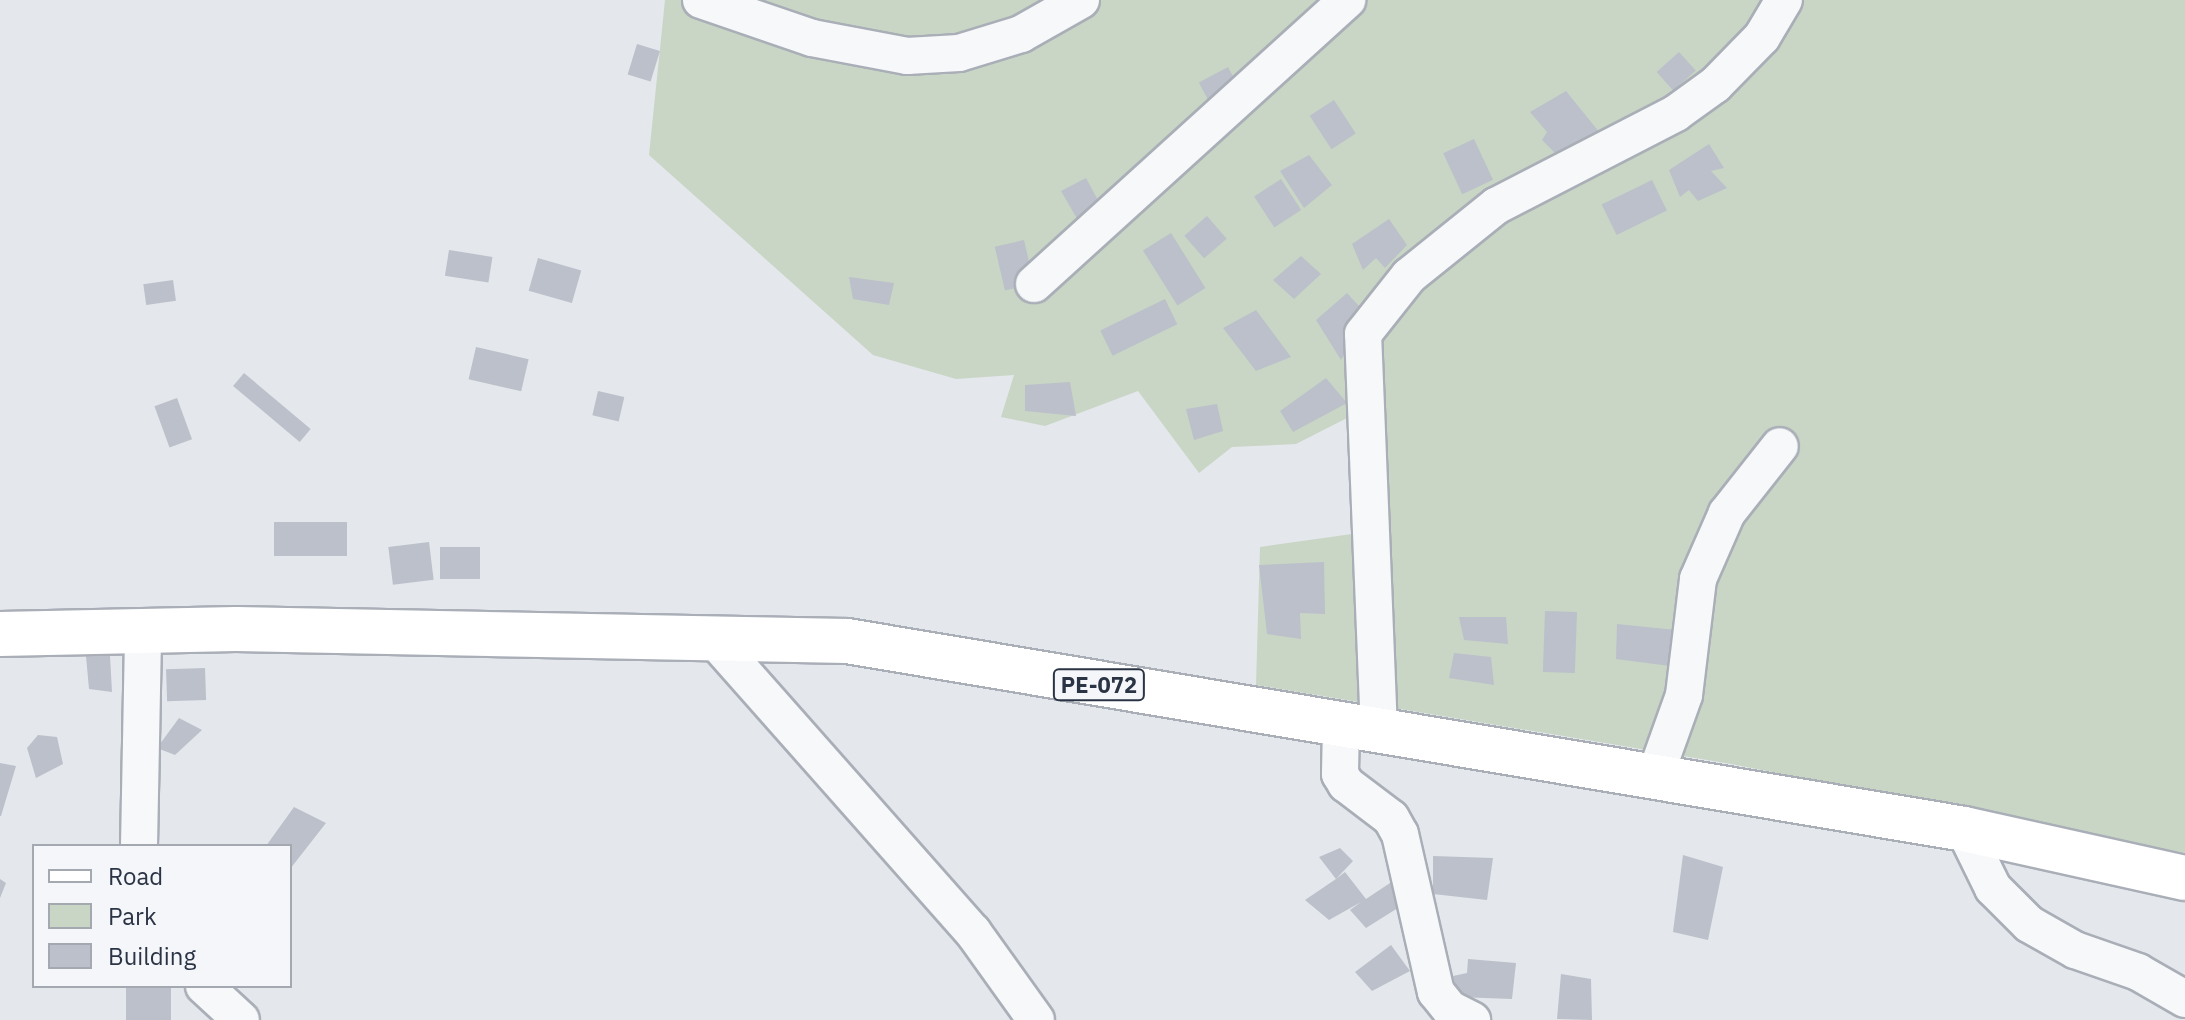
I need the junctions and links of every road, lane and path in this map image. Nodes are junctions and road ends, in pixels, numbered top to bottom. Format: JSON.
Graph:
{"nodes":[{"id":1,"x":701,"y":0,"type":"edge"},
{"id":2,"x":1081,"y":0,"type":"edge"},
{"id":3,"x":1347,"y":0,"type":"edge"},
{"id":4,"x":1784,"y":0,"type":"edge"},
{"id":5,"x":1034,"y":284,"type":"dead end"},
{"id":6,"x":1780,"y":446,"type":"dead end"},
{"id":7,"x":143,"y":632,"type":"junction"},
{"id":8,"x":0,"y":634,"type":"edge"},
{"id":9,"x":711,"y":636,"type":"junction"},
{"id":10,"x":1360,"y":728,"type":"junction"},
{"id":11,"x":1654,"y":779,"type":"junction"},
{"id":12,"x":1964,"y":829,"type":"junction"},
{"id":13,"x":139,"y":844,"type":"edge"},
{"id":14,"x":2185,"y":878,"type":"edge"},
{"id":15,"x":206,"y":988,"type":"edge"},
{"id":16,"x":2185,"y":999,"type":"edge"},
{"id":17,"x":241,"y":1020,"type":"edge"},
{"id":18,"x":1036,"y":1020,"type":"edge"},
{"id":19,"x":1472,"y":1020,"type":"edge"}],
"edges":[{"from":1,"to":2,"type":"street"},
{"from":3,"to":5,"type":"street"},
{"from":4,"to":10,"type":"street"},
{"from":6,"to":11,"type":"street"},
{"from":7,"to":8,"type":"main road","number":"PE-072"},
{"from":7,"to":9,"type":"main road","number":"PE-072"},
{"from":7,"to":13,"type":"street"},
{"from":9,"to":10,"type":"main road","number":"PE-072"},
{"from":9,"to":18,"type":"street"},
{"from":10,"to":11,"type":"main road","number":"PE-072"},
{"from":10,"to":19,"type":"street"},
{"from":11,"to":12,"type":"main road","number":"PE-072"},
{"from":12,"to":14,"type":"main road","number":"PE-072"},
{"from":12,"to":16,"type":"street"},
{"from":15,"to":17,"type":"street"}]}
